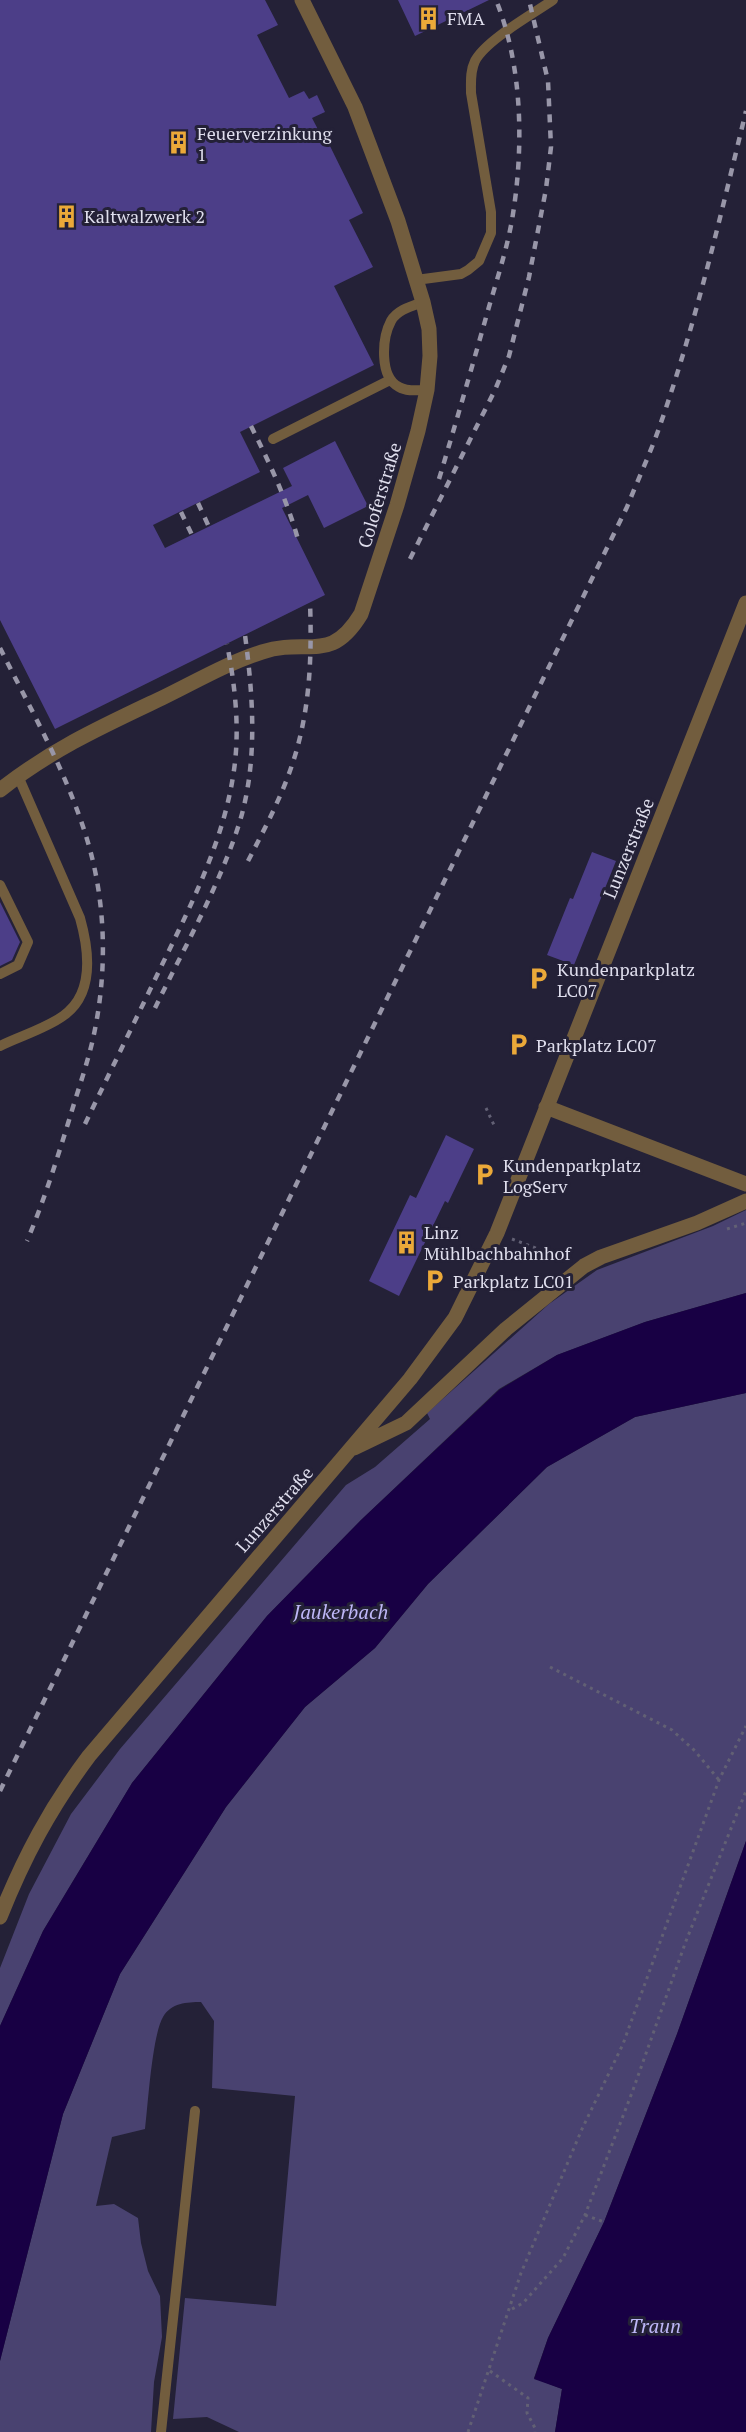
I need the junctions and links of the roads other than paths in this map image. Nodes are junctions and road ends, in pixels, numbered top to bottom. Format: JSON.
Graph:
{"nodes":[{"id":1,"x":302,"y":0,"type":"edge"},
{"id":2,"x":553,"y":0,"type":"edge"},
{"id":3,"x":417,"y":280,"type":"junction"},
{"id":4,"x":423,"y":302,"type":"junction"},
{"id":5,"x":390,"y":380,"type":"junction"},
{"id":6,"x":427,"y":390,"type":"junction"},
{"id":7,"x":273,"y":439,"type":"dead end"},
{"id":8,"x":746,"y":603,"type":"edge"},
{"id":9,"x":18,"y":776,"type":"junction"},
{"id":10,"x":0,"y":790,"type":"edge"},
{"id":11,"x":0,"y":885,"type":"edge"},
{"id":12,"x":0,"y":974,"type":"edge"},
{"id":13,"x":0,"y":1046,"type":"edge"},
{"id":14,"x":546,"y":1107,"type":"junction"},
{"id":15,"x":746,"y":1184,"type":"edge"},
{"id":16,"x":746,"y":1201,"type":"edge"},
{"id":17,"x":349,"y":1450,"type":"junction"},
{"id":18,"x":0,"y":1917,"type":"edge"},
{"id":19,"x":195,"y":2111,"type":"dead end"},
{"id":20,"x":161,"y":2432,"type":"edge"}],
"edges":[{"from":1,"to":3,"type":"street","name":"Coloferstraße"},
{"from":2,"to":3,"type":"lane"},
{"from":3,"to":4,"type":"street","name":"Coloferstraße"},
{"from":4,"to":5,"type":"lane"},
{"from":4,"to":6,"type":"street","name":"Coloferstraße"},
{"from":5,"to":6,"type":"lane"},
{"from":5,"to":7,"type":"lane"},
{"from":6,"to":9,"type":"street","name":"Coloferstraße"},
{"from":8,"to":14,"type":"street","name":"Lunzerstraße"},
{"from":9,"to":10,"type":"street","name":"Coloferstraße"},
{"from":9,"to":13,"type":"lane"},
{"from":11,"to":12,"type":"lane"},
{"from":14,"to":15,"type":"street"},
{"from":14,"to":17,"type":"street","name":"Lunzerstraße"},
{"from":16,"to":17,"type":"street"},
{"from":17,"to":18,"type":"street","name":"Lunzerstraße"},
{"from":19,"to":20,"type":"lane"}]}
